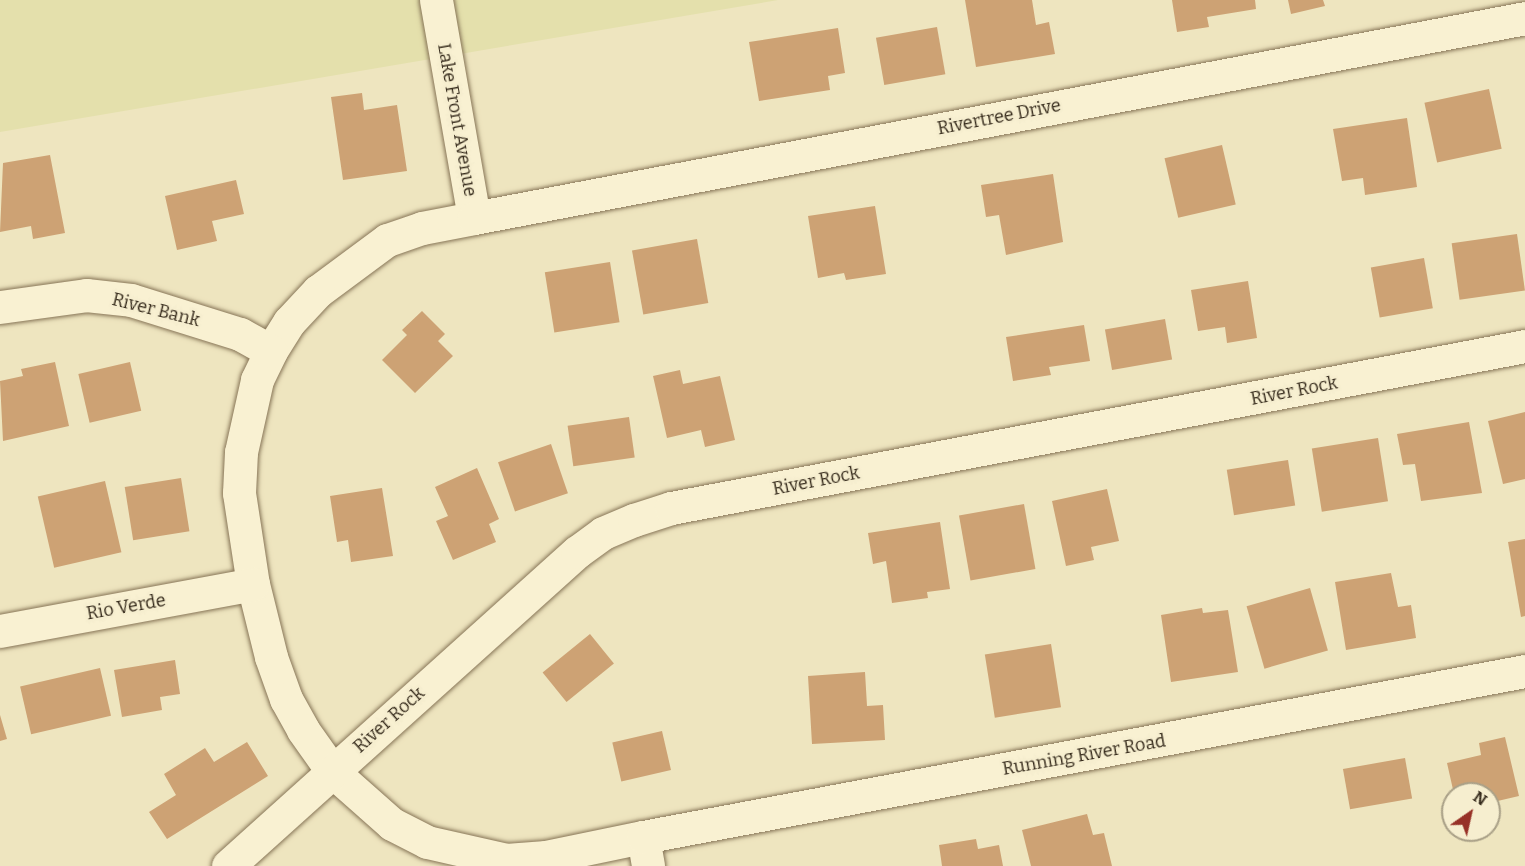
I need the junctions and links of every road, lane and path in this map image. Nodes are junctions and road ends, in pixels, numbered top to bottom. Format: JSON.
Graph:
{"nodes":[{"id":1,"x":436,"y":0,"type":"edge"},
{"id":2,"x":1525,"y":18,"type":"edge"},
{"id":3,"x":474,"y":218,"type":"junction"},
{"id":4,"x":0,"y":307,"type":"edge"},
{"id":5,"x":1525,"y":346,"type":"edge"},
{"id":6,"x":271,"y":351,"type":"junction"},
{"id":7,"x":253,"y":584,"type":"junction"},
{"id":8,"x":0,"y":631,"type":"edge"},
{"id":9,"x":1525,"y":671,"type":"edge"},
{"id":10,"x":332,"y":771,"type":"junction"},
{"id":11,"x":645,"y":851,"type":"edge"},
{"id":12,"x":228,"y":866,"type":"edge"}],
"edges":[{"from":1,"to":3,"type":"street","name":"Lake Front Avenue"},
{"from":2,"to":3,"type":"street","name":"Rivertree Drive"},
{"from":3,"to":6,"type":"street","name":"Lake Front Avenue"},
{"from":4,"to":6,"type":"street","name":"River Bank"},
{"from":5,"to":10,"type":"street","name":"River Rock"},
{"from":6,"to":7,"type":"street","name":"Lake Front Avenue"},
{"from":7,"to":8,"type":"street","name":"Rio Verde"},
{"from":7,"to":10,"type":"street","name":"Lake Front Avenue"},
{"from":9,"to":11,"type":"street","name":"Running River Road"},
{"from":10,"to":11,"type":"street","name":"Lake Front Avenue"},
{"from":10,"to":12,"type":"street","name":"River Rock"}]}
